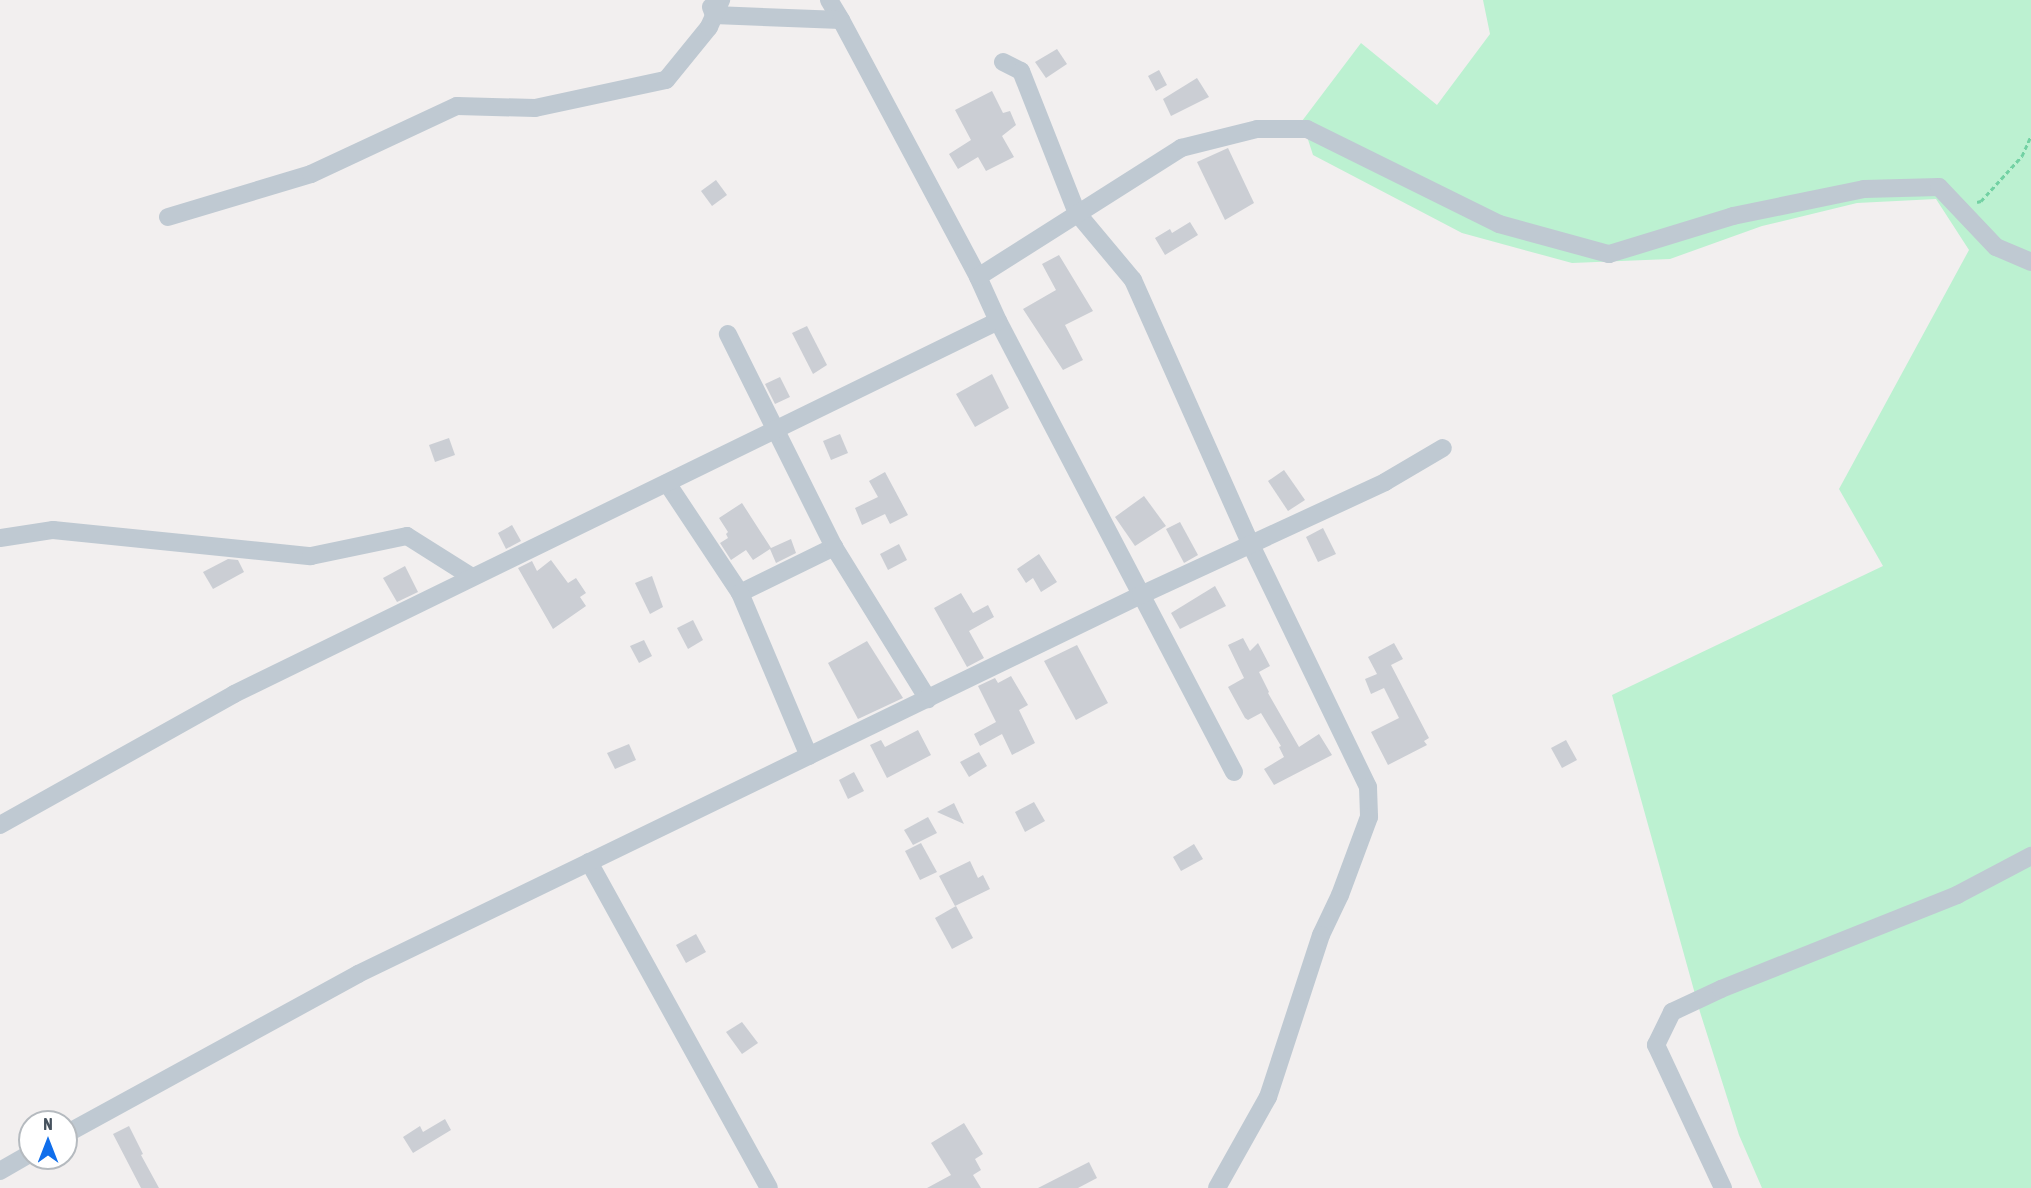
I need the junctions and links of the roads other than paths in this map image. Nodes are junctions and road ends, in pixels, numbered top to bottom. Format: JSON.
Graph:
{"nodes":[{"id":1,"x":829,"y":0,"type":"edge"},
{"id":2,"x":714,"y":5,"type":"edge"},
{"id":3,"x":841,"y":20,"type":"junction"},
{"id":4,"x":1003,"y":62,"type":"dead end"},
{"id":5,"x":1077,"y":213,"type":"junction"},
{"id":6,"x":168,"y":217,"type":"dead end"},
{"id":7,"x":2031,"y":262,"type":"edge"},
{"id":8,"x":978,"y":277,"type":"junction"},
{"id":9,"x":998,"y":321,"type":"junction"},
{"id":10,"x":728,"y":334,"type":"dead end"},
{"id":11,"x":775,"y":430,"type":"junction"},
{"id":12,"x":1443,"y":448,"type":"dead end"},
{"id":13,"x":667,"y":483,"type":"junction"},
{"id":14,"x":0,"y":538,"type":"edge"},
{"id":15,"x":1251,"y":544,"type":"junction"},
{"id":16,"x":834,"y":548,"type":"junction"},
{"id":17,"x":472,"y":578,"type":"junction"},
{"id":18,"x":740,"y":593,"type":"junction"},
{"id":19,"x":1142,"y":596,"type":"junction"},
{"id":20,"x":928,"y":699,"type":"junction"},
{"id":21,"x":809,"y":756,"type":"junction"},
{"id":22,"x":1234,"y":772,"type":"dead end"},
{"id":23,"x":0,"y":825,"type":"edge"},
{"id":24,"x":2031,"y":856,"type":"edge"},
{"id":25,"x":589,"y":862,"type":"junction"},
{"id":26,"x":78,"y":1127,"type":"edge"},
{"id":27,"x":18,"y":1161,"type":"edge"},
{"id":28,"x":0,"y":1171,"type":"edge"},
{"id":29,"x":769,"y":1188,"type":"edge"},
{"id":30,"x":1217,"y":1188,"type":"edge"},
{"id":31,"x":1723,"y":1188,"type":"edge"}],
"edges":[{"from":1,"to":3,"type":"street"},
{"from":2,"to":3,"type":"street"},
{"from":2,"to":6,"type":"street"},
{"from":3,"to":8,"type":"street"},
{"from":4,"to":5,"type":"street"},
{"from":5,"to":7,"type":"street"},
{"from":5,"to":8,"type":"street"},
{"from":5,"to":15,"type":"street"},
{"from":8,"to":9,"type":"street"},
{"from":9,"to":11,"type":"street"},
{"from":9,"to":19,"type":"street"},
{"from":10,"to":11,"type":"street"},
{"from":11,"to":13,"type":"street"},
{"from":11,"to":16,"type":"street"},
{"from":12,"to":15,"type":"street"},
{"from":13,"to":17,"type":"street"},
{"from":13,"to":18,"type":"street"},
{"from":14,"to":17,"type":"street"},
{"from":15,"to":19,"type":"street"},
{"from":15,"to":30,"type":"street"},
{"from":16,"to":18,"type":"street"},
{"from":16,"to":20,"type":"street"},
{"from":17,"to":23,"type":"street"},
{"from":18,"to":21,"type":"street"},
{"from":19,"to":20,"type":"street"},
{"from":19,"to":22,"type":"street"},
{"from":20,"to":21,"type":"street"},
{"from":21,"to":25,"type":"street"},
{"from":24,"to":31,"type":"street"},
{"from":25,"to":26,"type":"street"},
{"from":25,"to":29,"type":"street"},
{"from":27,"to":28,"type":"street"}]}
